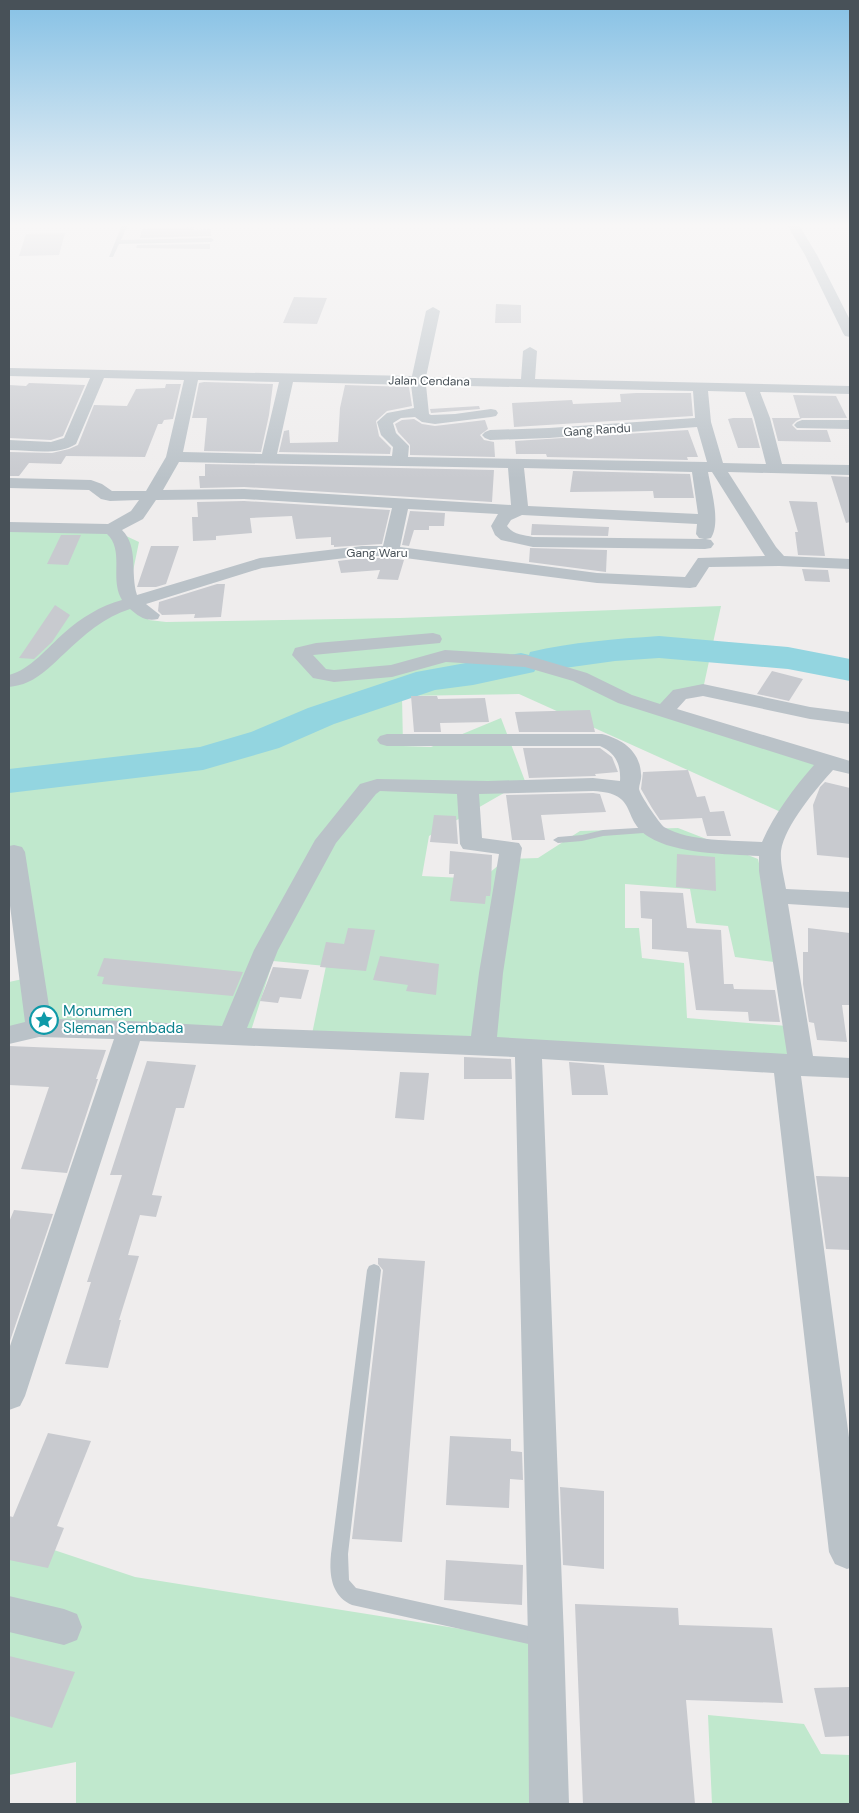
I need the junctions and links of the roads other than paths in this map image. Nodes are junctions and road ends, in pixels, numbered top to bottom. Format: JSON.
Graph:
{"nodes":[{"id":1,"x":838,"y":310,"type":"edge"},
{"id":2,"x":433,"y":311,"type":"dead end"},
{"id":3,"x":850,"y":331,"type":"edge"},
{"id":4,"x":530,"y":352,"type":"dead end"},
{"id":5,"x":9,"y":372,"type":"edge"},
{"id":6,"x":99,"y":374,"type":"junction"},
{"id":7,"x":192,"y":377,"type":"junction"},
{"id":8,"x":287,"y":378,"type":"junction"},
{"id":9,"x":418,"y":381,"type":"junction"},
{"id":10,"x":487,"y":382,"type":"junction"},
{"id":11,"x":528,"y":383,"type":"junction"},
{"id":12,"x":700,"y":387,"type":"junction"},
{"id":13,"x":751,"y":388,"type":"junction"},
{"id":14,"x":850,"y":390,"type":"edge"},
{"id":15,"x":421,"y":412,"type":"junction"},
{"id":16,"x":491,"y":413,"type":"junction"},
{"id":17,"x":703,"y":422,"type":"junction"},
{"id":18,"x":802,"y":425,"type":"dead end"},
{"id":19,"x":850,"y":425,"type":"edge"},
{"id":20,"x":568,"y":432,"type":"junction"},
{"id":21,"x":490,"y":435,"type":"junction"},
{"id":22,"x":9,"y":445,"type":"edge"},
{"id":23,"x":174,"y":457,"type":"junction"},
{"id":24,"x":268,"y":460,"type":"junction"},
{"id":25,"x":400,"y":460,"type":"junction"},
{"id":26,"x":491,"y":462,"type":"junction"},
{"id":27,"x":516,"y":462,"type":"junction"},
{"id":28,"x":572,"y":464,"type":"junction"},
{"id":29,"x":699,"y":468,"type":"junction"},
{"id":30,"x":717,"y":468,"type":"junction"},
{"id":31,"x":775,"y":469,"type":"junction"},
{"id":32,"x":850,"y":470,"type":"edge"},
{"id":33,"x":9,"y":483,"type":"edge"},
{"id":34,"x":150,"y":496,"type":"junction"},
{"id":35,"x":401,"y":503,"type":"junction"},
{"id":36,"x":520,"y":510,"type":"junction"},
{"id":37,"x":706,"y":518,"type":"junction"},
{"id":38,"x":9,"y":527,"type":"edge"},
{"id":39,"x":112,"y":529,"type":"junction"},
{"id":40,"x":390,"y":551,"type":"junction"},
{"id":41,"x":705,"y":553,"type":"junction"},
{"id":42,"x":779,"y":561,"type":"junction"},
{"id":43,"x":850,"y":564,"type":"edge"},
{"id":44,"x":133,"y":603,"type":"junction"},
{"id":45,"x":150,"y":615,"type":"dead end"},
{"id":46,"x":433,"y":639,"type":"dead end"},
{"id":47,"x":9,"y":681,"type":"edge"},
{"id":48,"x":664,"y":711,"type":"junction"},
{"id":49,"x":850,"y":718,"type":"edge"},
{"id":50,"x":387,"y":740,"type":"dead end"},
{"id":51,"x":839,"y":765,"type":"edge"},
{"id":52,"x":468,"y":788,"type":"junction"},
{"id":53,"x":628,"y":792,"type":"junction"},
{"id":54,"x":653,"y":830,"type":"junction"},
{"id":55,"x":558,"y":840,"type":"dead end"},
{"id":56,"x":770,"y":850,"type":"junction"},
{"id":57,"x":14,"y":852,"type":"dead end"},
{"id":58,"x":776,"y":896,"type":"junction"},
{"id":59,"x":850,"y":900,"type":"edge"},
{"id":60,"x":39,"y":1028,"type":"junction"},
{"id":61,"x":130,"y":1030,"type":"junction"},
{"id":62,"x":9,"y":1036,"type":"edge"},
{"id":63,"x":231,"y":1036,"type":"junction"},
{"id":64,"x":483,"y":1046,"type":"junction"},
{"id":65,"x":528,"y":1049,"type":"junction"},
{"id":66,"x":794,"y":1066,"type":"junction"},
{"id":67,"x":850,"y":1068,"type":"edge"},
{"id":68,"x":374,"y":1270,"type":"dead end"},
{"id":69,"x":9,"y":1396,"type":"edge"},
{"id":70,"x":848,"y":1552,"type":"dead end"},
{"id":71,"x":9,"y":1614,"type":"edge"},
{"id":72,"x":64,"y":1627,"type":"dead end"},
{"id":73,"x":546,"y":1639,"type":"junction"},
{"id":74,"x":549,"y":1804,"type":"edge"}],
"edges":[{"from":1,"to":3,"type":"street"},
{"from":2,"to":9,"type":"street"},
{"from":4,"to":11,"type":"street"},
{"from":5,"to":6,"type":"street","name":"Jalan Cendana"},
{"from":6,"to":7,"type":"street","name":"Jalan Cendana"},
{"from":6,"to":22,"type":"street"},
{"from":7,"to":8,"type":"street","name":"Jalan Cendana"},
{"from":7,"to":23,"type":"street"},
{"from":8,"to":9,"type":"street","name":"Jalan Cendana"},
{"from":8,"to":24,"type":"street"},
{"from":9,"to":10,"type":"street","name":"Jalan Cendana"},
{"from":9,"to":15,"type":"street"},
{"from":10,"to":11,"type":"street","name":"Jalan Cendana"},
{"from":10,"to":16,"type":"street"},
{"from":11,"to":12,"type":"street","name":"Jalan Cendana"},
{"from":12,"to":13,"type":"street","name":"Jalan Cendana"},
{"from":12,"to":17,"type":"street"},
{"from":13,"to":14,"type":"street","name":"Jalan Cendana"},
{"from":13,"to":31,"type":"street"},
{"from":15,"to":16,"type":"street"},
{"from":15,"to":25,"type":"street"},
{"from":16,"to":21,"type":"street"},
{"from":17,"to":20,"type":"street","name":"Gang Randu"},
{"from":17,"to":30,"type":"street"},
{"from":18,"to":19,"type":"street"},
{"from":20,"to":21,"type":"street","name":"Gang Randu"},
{"from":20,"to":28,"type":"street"},
{"from":21,"to":26,"type":"street"},
{"from":23,"to":24,"type":"street"},
{"from":23,"to":34,"type":"street"},
{"from":24,"to":25,"type":"street"},
{"from":25,"to":26,"type":"street"},
{"from":26,"to":27,"type":"street"},
{"from":27,"to":28,"type":"street"},
{"from":27,"to":36,"type":"street"},
{"from":28,"to":29,"type":"street"},
{"from":29,"to":30,"type":"street"},
{"from":29,"to":37,"type":"street"},
{"from":30,"to":31,"type":"street"},
{"from":30,"to":42,"type":"street"},
{"from":31,"to":32,"type":"street"},
{"from":33,"to":34,"type":"street"},
{"from":34,"to":35,"type":"street"},
{"from":34,"to":39,"type":"street"},
{"from":35,"to":36,"type":"street"},
{"from":35,"to":40,"type":"street"},
{"from":36,"to":37,"type":"street"},
{"from":36,"to":41,"type":"street"},
{"from":37,"to":41,"type":"street"},
{"from":38,"to":39,"type":"street"},
{"from":39,"to":44,"type":"street"},
{"from":40,"to":41,"type":"street","name":"Gang Waru"},
{"from":40,"to":44,"type":"street","name":"Gang Waru"},
{"from":41,"to":42,"type":"street"},
{"from":42,"to":43,"type":"street"},
{"from":44,"to":45,"type":"street"},
{"from":44,"to":47,"type":"street","name":"Gang Waru"},
{"from":46,"to":48,"type":"street"},
{"from":48,"to":49,"type":"street"},
{"from":48,"to":51,"type":"street"},
{"from":50,"to":53,"type":"street"},
{"from":51,"to":56,"type":"street"},
{"from":52,"to":53,"type":"street"},
{"from":52,"to":63,"type":"street"},
{"from":52,"to":64,"type":"street"},
{"from":53,"to":54,"type":"street"},
{"from":54,"to":55,"type":"lane"},
{"from":54,"to":56,"type":"street"},
{"from":56,"to":58,"type":"street"},
{"from":57,"to":60,"type":"street"},
{"from":58,"to":59,"type":"street"},
{"from":58,"to":66,"type":"street"},
{"from":60,"to":61,"type":"street"},
{"from":60,"to":62,"type":"street"},
{"from":61,"to":63,"type":"street"},
{"from":61,"to":69,"type":"street"},
{"from":63,"to":64,"type":"street"},
{"from":64,"to":65,"type":"street"},
{"from":65,"to":66,"type":"street"},
{"from":65,"to":73,"type":"street"},
{"from":66,"to":67,"type":"street"},
{"from":66,"to":70,"type":"street"},
{"from":68,"to":73,"type":"lane"},
{"from":71,"to":72,"type":"street"},
{"from":73,"to":74,"type":"street"}]}
